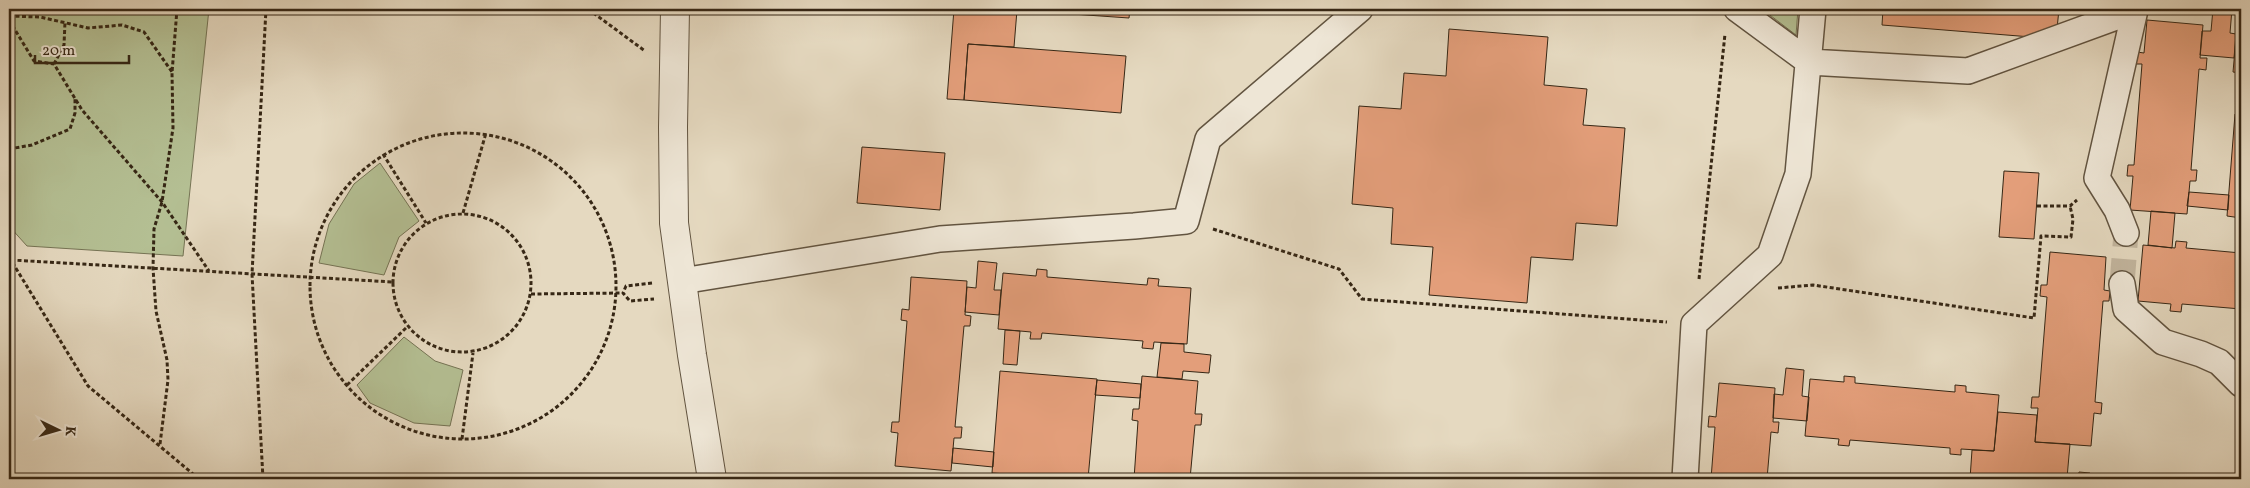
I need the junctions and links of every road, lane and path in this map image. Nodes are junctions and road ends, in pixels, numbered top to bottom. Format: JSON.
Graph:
{"nodes":[{"id":1,"x":177,"y":9,"type":"edge"},
{"id":2,"x":266,"y":9,"type":"edge"},
{"id":3,"x":588,"y":9,"type":"edge"},
{"id":4,"x":675,"y":9,"type":"edge"},
{"id":5,"x":1360,"y":9,"type":"edge"},
{"id":6,"x":1813,"y":9,"type":"edge"},
{"id":7,"x":9,"y":18,"type":"edge"},
{"id":8,"x":1731,"y":19,"type":"edge"},
{"id":9,"x":65,"y":22,"type":"junction"},
{"id":10,"x":646,"y":51,"type":"dead end"},
{"id":11,"x":1809,"y":62,"type":"junction"},
{"id":12,"x":54,"y":64,"type":"junction"},
{"id":13,"x":172,"y":72,"type":"junction"},
{"id":14,"x":75,"y":98,"type":"junction"},
{"id":15,"x":486,"y":133,"type":"junction"},
{"id":16,"x":9,"y":149,"type":"edge"},
{"id":17,"x":383,"y":154,"type":"junction"},
{"id":18,"x":2097,"y":178,"type":"junction"},
{"id":19,"x":162,"y":202,"type":"junction"},
{"id":20,"x":2037,"y":206,"type":"dead end"},
{"id":21,"x":2070,"y":206,"type":"junction"},
{"id":22,"x":463,"y":213,"type":"junction"},
{"id":23,"x":1186,"y":220,"type":"junction"},
{"id":24,"x":426,"y":223,"type":"junction"},
{"id":25,"x":2126,"y":233,"type":"tunnel mouth"},
{"id":26,"x":10,"y":258,"type":"edge"},
{"id":27,"x":153,"y":268,"type":"junction"},
{"id":28,"x":209,"y":272,"type":"junction"},
{"id":29,"x":252,"y":274,"type":"junction"},
{"id":30,"x":309,"y":278,"type":"junction"},
{"id":31,"x":682,"y":280,"type":"junction"},
{"id":32,"x":392,"y":282,"type":"junction"},
{"id":33,"x":652,"y":283,"type":"dead end"},
{"id":34,"x":2122,"y":284,"type":"tunnel mouth"},
{"id":35,"x":1777,"y":288,"type":"dead end"},
{"id":36,"x":623,"y":293,"type":"junction"},
{"id":37,"x":531,"y":294,"type":"junction"},
{"id":38,"x":617,"y":294,"type":"junction"},
{"id":39,"x":655,"y":299,"type":"dead end"},
{"id":40,"x":1694,"y":324,"type":"junction"},
{"id":41,"x":407,"y":327,"type":"junction"},
{"id":42,"x":472,"y":353,"type":"junction"},
{"id":43,"x":2241,"y":384,"type":"edge"},
{"id":44,"x":347,"y":385,"type":"junction"},
{"id":45,"x":462,"y":439,"type":"junction"},
{"id":46,"x":160,"y":444,"type":"junction"},
{"id":47,"x":199,"y":479,"type":"edge"},
{"id":48,"x":263,"y":479,"type":"edge"},
{"id":49,"x":712,"y":479,"type":"edge"},
{"id":50,"x":1684,"y":479,"type":"edge"}],
"edges":[{"from":1,"to":13,"type":"path"},
{"from":2,"to":29,"type":"path"},
{"from":3,"to":10,"type":"path"},
{"from":4,"to":31,"type":"street"},
{"from":5,"to":23,"type":"street"},
{"from":6,"to":11,"type":"street"},
{"from":7,"to":9,"type":"path"},
{"from":7,"to":12,"type":"path"},
{"from":8,"to":11,"type":"street"},
{"from":8,"to":40,"type":"path"},
{"from":9,"to":12,"type":"path"},
{"from":9,"to":13,"type":"path"},
{"from":11,"to":18,"type":"street"},
{"from":11,"to":40,"type":"street"},
{"from":12,"to":14,"type":"path"},
{"from":13,"to":19,"type":"path"},
{"from":14,"to":16,"type":"path"},
{"from":14,"to":19,"type":"path"},
{"from":15,"to":17,"type":"path"},
{"from":15,"to":22,"type":"path"},
{"from":15,"to":38,"type":"path"},
{"from":17,"to":24,"type":"path"},
{"from":17,"to":30,"type":"path"},
{"from":18,"to":21,"type":"path"},
{"from":18,"to":25,"type":"street"},
{"from":19,"to":27,"type":"path"},
{"from":19,"to":28,"type":"path"},
{"from":20,"to":21,"type":"path"},
{"from":21,"to":35,"type":"path"},
{"from":22,"to":24,"type":"path"},
{"from":22,"to":37,"type":"path"},
{"from":23,"to":31,"type":"street"},
{"from":23,"to":40,"type":"path"},
{"from":24,"to":32,"type":"path"},
{"from":26,"to":27,"type":"path"},
{"from":26,"to":46,"type":"path"},
{"from":27,"to":28,"type":"path"},
{"from":27,"to":46,"type":"path"},
{"from":28,"to":29,"type":"path"},
{"from":29,"to":30,"type":"path"},
{"from":29,"to":48,"type":"path"},
{"from":30,"to":32,"type":"path"},
{"from":30,"to":44,"type":"path"},
{"from":31,"to":49,"type":"street"},
{"from":32,"to":41,"type":"path"},
{"from":33,"to":36,"type":"path"},
{"from":34,"to":43,"type":"street"},
{"from":36,"to":38,"type":"path"},
{"from":36,"to":39,"type":"path"},
{"from":37,"to":38,"type":"path"},
{"from":37,"to":42,"type":"path"},
{"from":38,"to":45,"type":"path"},
{"from":40,"to":50,"type":"street"},
{"from":41,"to":42,"type":"path"},
{"from":41,"to":44,"type":"path"},
{"from":42,"to":45,"type":"path"},
{"from":44,"to":45,"type":"path"},
{"from":46,"to":47,"type":"path"}]}
